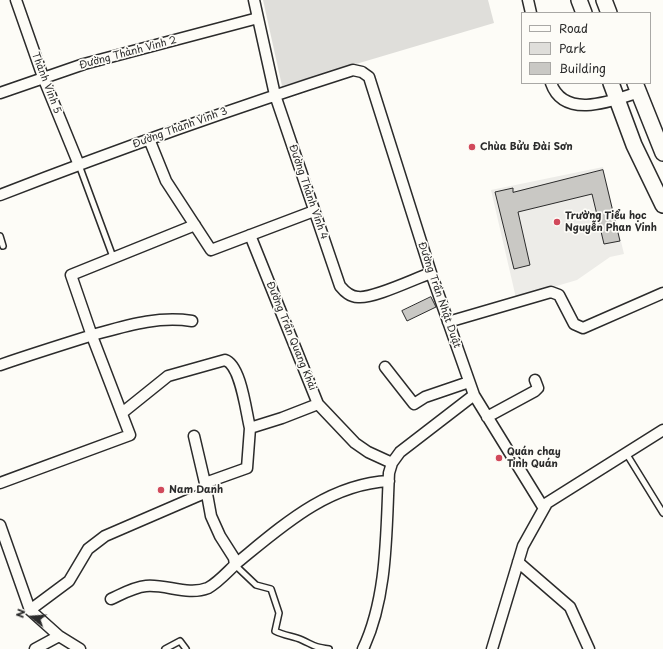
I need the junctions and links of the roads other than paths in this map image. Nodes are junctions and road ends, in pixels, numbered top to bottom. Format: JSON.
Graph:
{"nodes":[{"id":1,"x":16,"y":0,"type":"edge"},
{"id":2,"x":254,"y":0,"type":"edge"},
{"id":3,"x":528,"y":0,"type":"edge"},
{"id":4,"x":579,"y":0,"type":"edge"},
{"id":5,"x":604,"y":0,"type":"edge"},
{"id":6,"x":531,"y":12,"type":"edge"},
{"id":7,"x":584,"y":12,"type":"edge"},
{"id":8,"x":609,"y":12,"type":"edge"},
{"id":9,"x":258,"y":18,"type":"junction"},
{"id":10,"x":362,"y":72,"type":"joint"},
{"id":11,"x":43,"y":77,"type":"junction"},
{"id":12,"x":552,"y":84,"type":"edge"},
{"id":13,"x":611,"y":84,"type":"edge"},
{"id":14,"x":637,"y":88,"type":"edge"},
{"id":15,"x":0,"y":93,"type":"edge"},
{"id":16,"x":275,"y":95,"type":"junction"},
{"id":17,"x":617,"y":100,"type":"junction"},
{"id":18,"x":149,"y":140,"type":"junction"},
{"id":19,"x":663,"y":153,"type":"edge"},
{"id":20,"x":79,"y":164,"type":"junction"},
{"id":21,"x":0,"y":195,"type":"edge"},
{"id":22,"x":663,"y":205,"type":"edge"},
{"id":23,"x":314,"y":210,"type":"junction"},
{"id":24,"x":195,"y":225,"type":"junction"},
{"id":25,"x":250,"y":235,"type":"junction"},
{"id":26,"x":0,"y":236,"type":"edge"},
{"id":27,"x":3,"y":246,"type":"dead end"},
{"id":28,"x":113,"y":257,"type":"junction"},
{"id":29,"x":431,"y":272,"type":"junction"},
{"id":30,"x":663,"y":294,"type":"edge"},
{"id":31,"x":192,"y":321,"type":"dead end"},
{"id":32,"x":448,"y":322,"type":"junction"},
{"id":33,"x":92,"y":336,"type":"junction"},
{"id":34,"x":0,"y":365,"type":"edge"},
{"id":35,"x":385,"y":367,"type":"dead end"},
{"id":36,"x":535,"y":380,"type":"dead end"},
{"id":37,"x":469,"y":382,"type":"junction"},
{"id":38,"x":474,"y":395,"type":"junction"},
{"id":39,"x":318,"y":404,"type":"junction"},
{"id":40,"x":122,"y":413,"type":"junction"},
{"id":41,"x":487,"y":417,"type":"junction"},
{"id":42,"x":250,"y":428,"type":"junction"},
{"id":43,"x":663,"y":430,"type":"edge"},
{"id":44,"x":194,"y":436,"type":"dead end"},
{"id":45,"x":626,"y":453,"type":"junction"},
{"id":46,"x":392,"y":463,"type":"junction"},
{"id":47,"x":389,"y":481,"type":"junction"},
{"id":48,"x":0,"y":483,"type":"edge"},
{"id":49,"x":206,"y":487,"type":"junction"},
{"id":50,"x":543,"y":507,"type":"junction"},
{"id":51,"x":663,"y":513,"type":"edge"},
{"id":52,"x":0,"y":525,"type":"edge"},
{"id":53,"x":518,"y":562,"type":"junction"},
{"id":54,"x":235,"y":565,"type":"junction"},
{"id":55,"x":111,"y":599,"type":"dead end"},
{"id":56,"x":30,"y":610,"type":"junction"},
{"id":57,"x":60,"y":636,"type":"junction"},
{"id":58,"x":35,"y":649,"type":"edge"},
{"id":59,"x":80,"y":649,"type":"edge"},
{"id":60,"x":165,"y":649,"type":"edge"},
{"id":61,"x":186,"y":649,"type":"edge"},
{"id":62,"x":329,"y":649,"type":"edge"},
{"id":63,"x":363,"y":649,"type":"edge"},
{"id":64,"x":492,"y":649,"type":"edge"},
{"id":65,"x":589,"y":649,"type":"edge"}],
"edges":[{"from":1,"to":11,"type":"street","name":"Thành Vinh 5"},
{"from":2,"to":9,"type":"street","name":"Đường Thành Vinh 4"},
{"from":3,"to":6,"type":"street"},
{"from":4,"to":7,"type":"main road"},
{"from":5,"to":8,"type":"main road"},
{"from":9,"to":11,"type":"street","name":"Đường Thành Vinh 2"},
{"from":9,"to":16,"type":"street","name":"Đường Thành Vinh 4"},
{"from":10,"to":16,"type":"street","name":"Đường Thành Vinh 3"},
{"from":10,"to":29,"type":"street","name":"Đường Trần Nhật Duật"},
{"from":11,"to":15,"type":"street","name":"Đường Thành Vinh 2"},
{"from":11,"to":20,"type":"street","name":"Thành Vinh 5"},
{"from":12,"to":17,"type":"street"},
{"from":13,"to":17,"type":"main road"},
{"from":14,"to":17,"type":"street"},
{"from":14,"to":19,"type":"main road"},
{"from":16,"to":18,"type":"street","name":"Đường Thành Vinh 3"},
{"from":16,"to":23,"type":"street","name":"Đường Thành Vinh 4"},
{"from":17,"to":22,"type":"main road"},
{"from":18,"to":20,"type":"street","name":"Đường Thành Vinh 3"},
{"from":18,"to":24,"type":"street"},
{"from":20,"to":21,"type":"street","name":"Đường Thành Vinh 3"},
{"from":20,"to":28,"type":"lane"},
{"from":23,"to":25,"type":"street"},
{"from":23,"to":29,"type":"street","name":"Đường Thành Vinh 4"},
{"from":24,"to":25,"type":"street"},
{"from":24,"to":28,"type":"street"},
{"from":25,"to":39,"type":"street","name":"Đường Trần Quang Khải"},
{"from":26,"to":27,"type":"lane"},
{"from":28,"to":33,"type":"street"},
{"from":29,"to":32,"type":"street","name":"Đường Trần Nhật Duật"},
{"from":30,"to":32,"type":"street"},
{"from":31,"to":33,"type":"street"},
{"from":32,"to":37,"type":"street","name":"Đường Trần Nhật Duật"},
{"from":33,"to":34,"type":"street"},
{"from":33,"to":40,"type":"street"},
{"from":35,"to":37,"type":"street"},
{"from":36,"to":41,"type":"street"},
{"from":37,"to":38,"type":"street","name":"Đường Trần Nhật Duật"},
{"from":38,"to":41,"type":"street","name":"Đường Trần Nhật Duật"},
{"from":38,"to":46,"type":"street"},
{"from":39,"to":42,"type":"street","name":"Đường Trần Quang Khải"},
{"from":39,"to":46,"type":"street"},
{"from":40,"to":42,"type":"street"},
{"from":40,"to":48,"type":"street"},
{"from":41,"to":50,"type":"street","name":"Đường Trần Nhật Duật"},
{"from":42,"to":49,"type":"street"},
{"from":43,"to":45,"type":"street"},
{"from":44,"to":49,"type":"street"},
{"from":45,"to":50,"type":"street"},
{"from":45,"to":51,"type":"lane"},
{"from":46,"to":47,"type":"street"},
{"from":47,"to":54,"type":"street"},
{"from":47,"to":63,"type":"street"},
{"from":49,"to":54,"type":"street"},
{"from":49,"to":56,"type":"street"},
{"from":50,"to":53,"type":"street"},
{"from":52,"to":56,"type":"street"},
{"from":53,"to":64,"type":"street"},
{"from":53,"to":65,"type":"street"},
{"from":54,"to":55,"type":"street"},
{"from":54,"to":62,"type":"lane"},
{"from":56,"to":57,"type":"street"},
{"from":57,"to":58,"type":"street"},
{"from":57,"to":59,"type":"street"},
{"from":60,"to":61,"type":"lane"}]}
